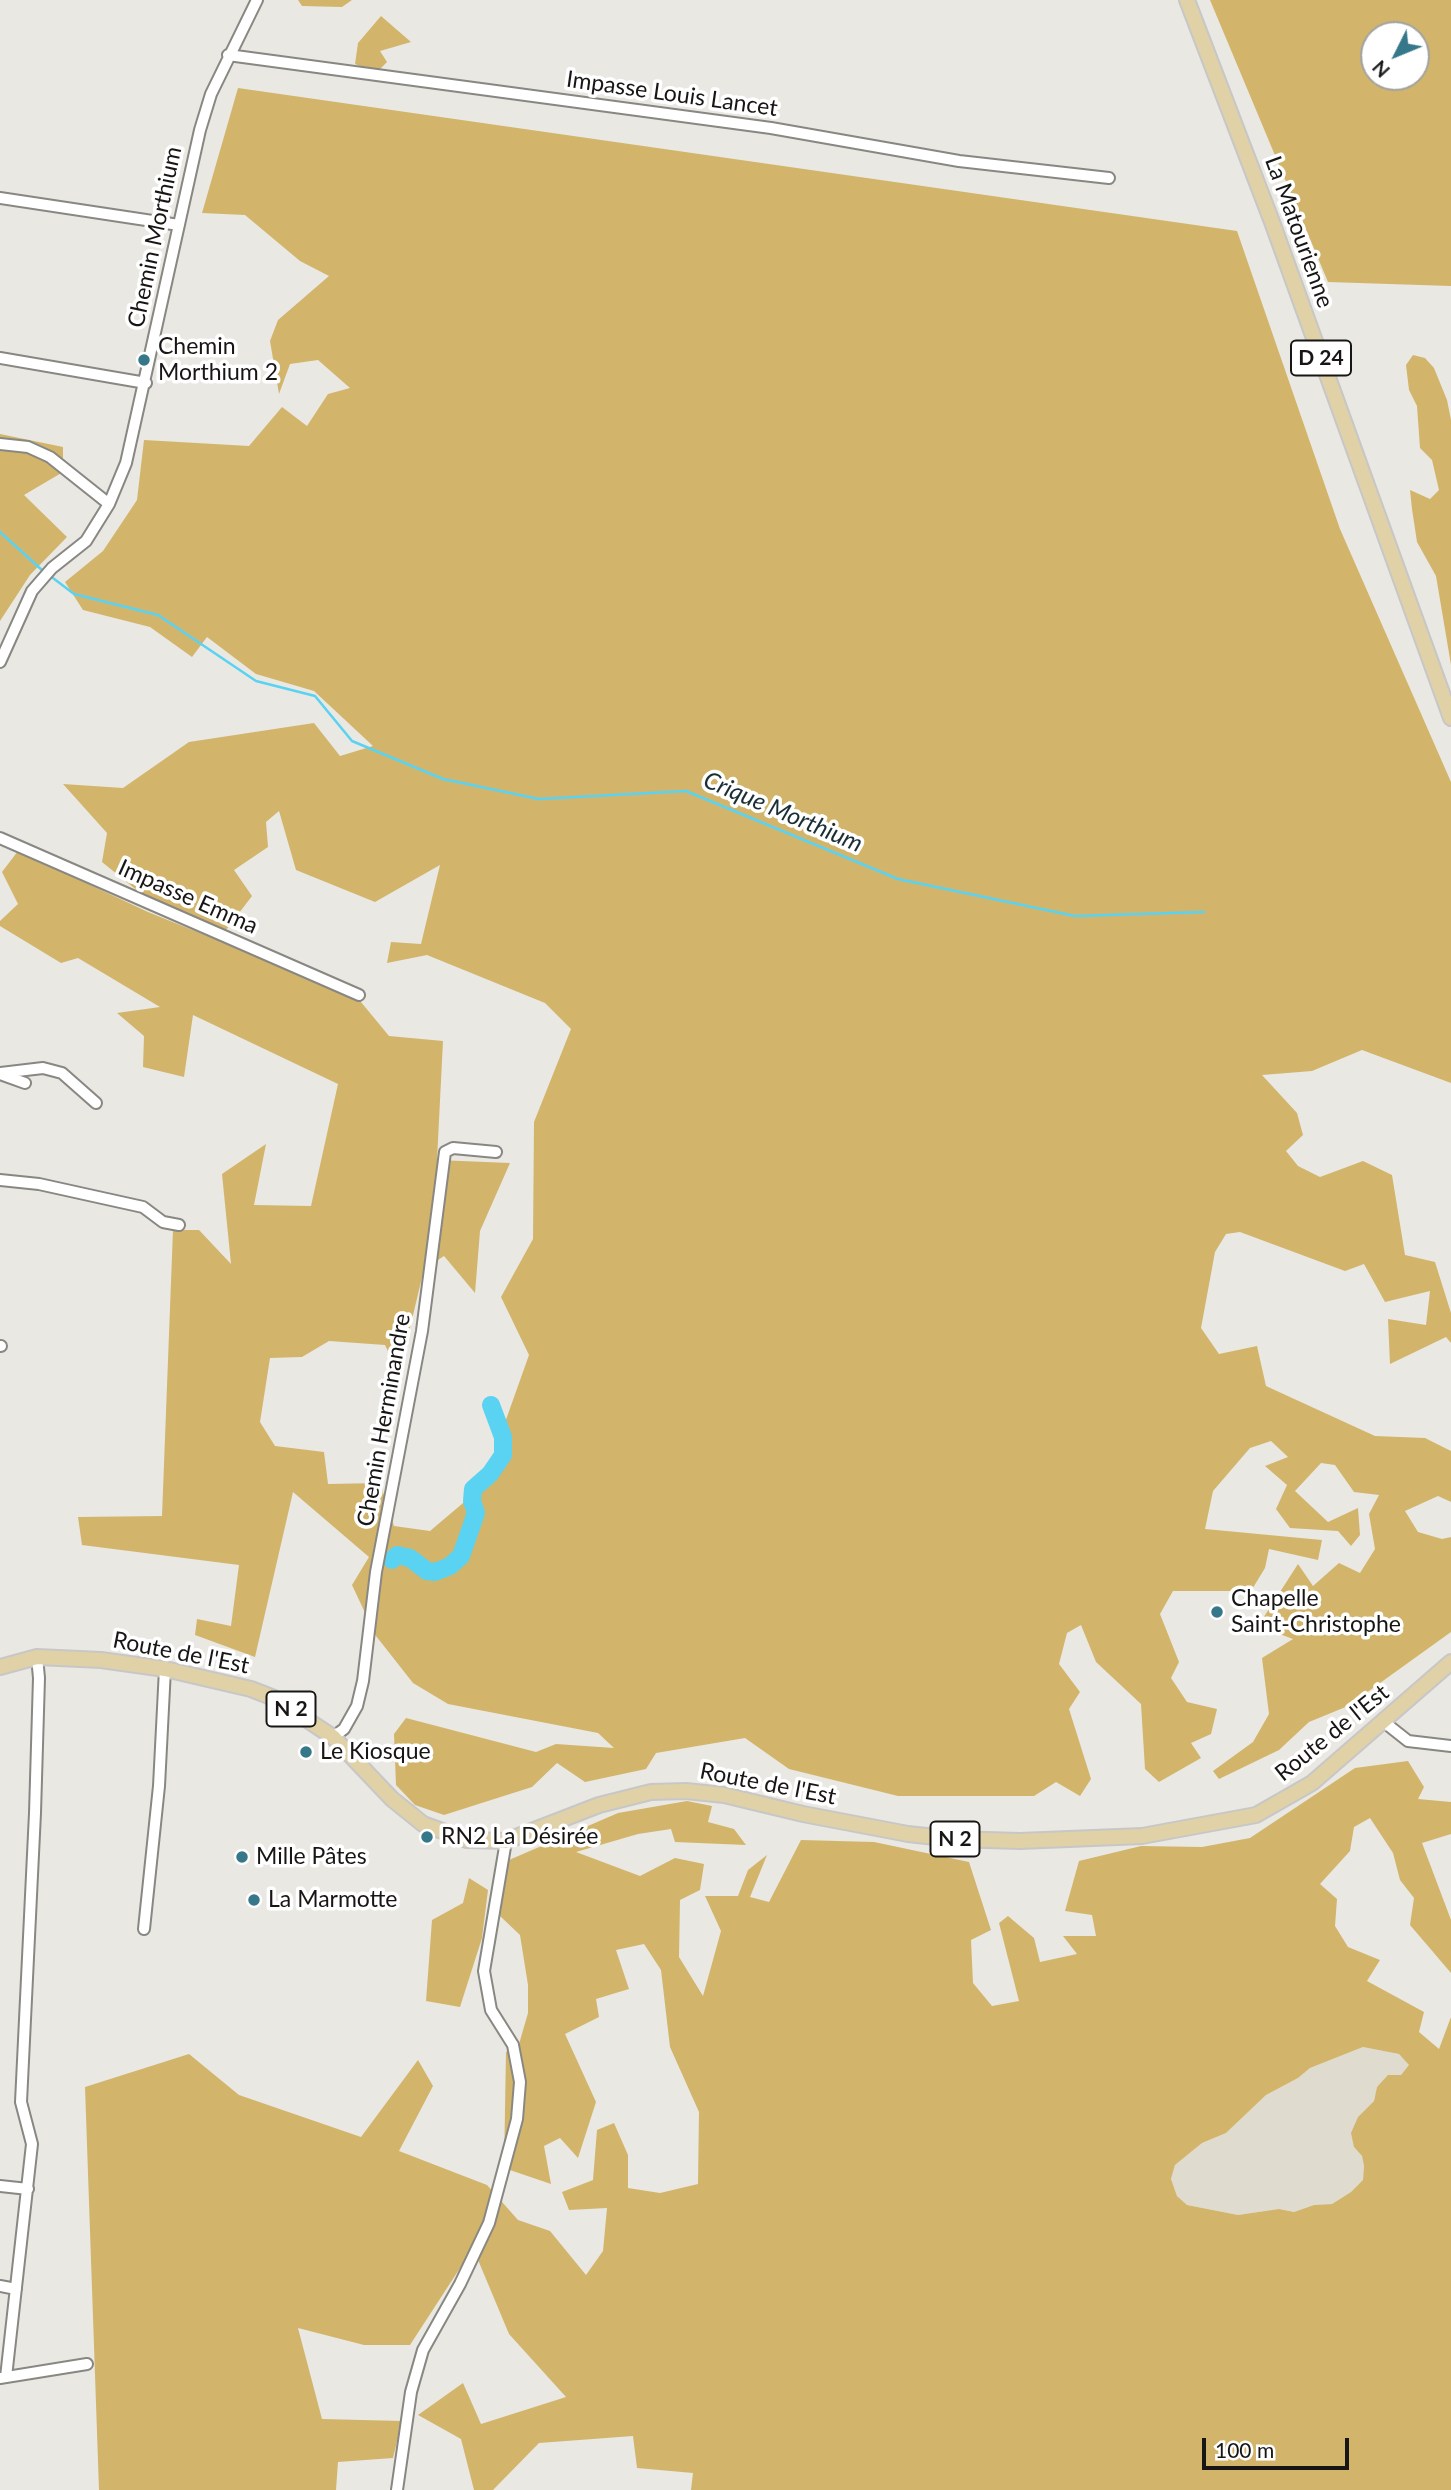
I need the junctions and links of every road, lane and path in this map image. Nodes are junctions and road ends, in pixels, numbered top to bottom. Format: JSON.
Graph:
{"nodes":[{"id":1,"x":257,"y":0,"type":"edge"},
{"id":2,"x":1187,"y":0,"type":"edge"},
{"id":3,"x":228,"y":55,"type":"junction"},
{"id":4,"x":1109,"y":178,"type":"dead end"},
{"id":5,"x":0,"y":198,"type":"edge"},
{"id":6,"x":179,"y":225,"type":"junction"},
{"id":7,"x":0,"y":358,"type":"edge"},
{"id":8,"x":146,"y":383,"type":"junction"},
{"id":9,"x":0,"y":444,"type":"edge"},
{"id":10,"x":109,"y":504,"type":"junction"},
{"id":11,"x":0,"y":662,"type":"edge"},
{"id":12,"x":1451,"y":718,"type":"edge"},
{"id":13,"x":0,"y":838,"type":"edge"},
{"id":14,"x":359,"y":995,"type":"dead end"},
{"id":15,"x":0,"y":1074,"type":"edge"},
{"id":16,"x":25,"y":1083,"type":"dead end"},
{"id":17,"x":96,"y":1103,"type":"dead end"},
{"id":18,"x":496,"y":1152,"type":"dead end"},
{"id":19,"x":0,"y":1180,"type":"edge"},
{"id":20,"x":179,"y":1225,"type":"dead end"},
{"id":21,"x":37,"y":1657,"type":"junction"},
{"id":22,"x":1451,"y":1662,"type":"edge"},
{"id":23,"x":0,"y":1667,"type":"edge"},
{"id":24,"x":165,"y":1669,"type":"junction"},
{"id":25,"x":1384,"y":1721,"type":"junction"},
{"id":26,"x":333,"y":1737,"type":"junction"},
{"id":27,"x":1451,"y":1746,"type":"edge"},
{"id":28,"x":506,"y":1841,"type":"junction"},
{"id":29,"x":144,"y":1929,"type":"dead end"},
{"id":30,"x":0,"y":2186,"type":"edge"},
{"id":31,"x":28,"y":2189,"type":"junction"},
{"id":32,"x":0,"y":2286,"type":"edge"},
{"id":33,"x":16,"y":2289,"type":"junction"},
{"id":34,"x":88,"y":2364,"type":"dead end"},
{"id":35,"x":3,"y":2377,"type":"edge"},
{"id":36,"x":397,"y":2490,"type":"edge"}],
"edges":[{"from":1,"to":3,"type":"street","name":"Chemin Morthium"},
{"from":2,"to":12,"type":"main road","name":"La Matourienne","number":"D 24"},
{"from":3,"to":4,"type":"street","name":"Impasse Louis Lancet"},
{"from":3,"to":6,"type":"street","name":"Chemin Morthium"},
{"from":5,"to":6,"type":"street"},
{"from":6,"to":8,"type":"street","name":"Chemin Morthium"},
{"from":7,"to":8,"type":"street"},
{"from":8,"to":10,"type":"street","name":"Chemin Morthium"},
{"from":9,"to":10,"type":"street"},
{"from":10,"to":11,"type":"street","name":"Chemin Morthium"},
{"from":13,"to":14,"type":"street","name":"Impasse Emma"},
{"from":15,"to":16,"type":"street"},
{"from":15,"to":17,"type":"street"},
{"from":18,"to":26,"type":"street","name":"Chemin Herminandre"},
{"from":19,"to":20,"type":"street"},
{"from":21,"to":23,"type":"main road","name":"Route de l'Est","number":"N 2"},
{"from":21,"to":24,"type":"main road","name":"Route de l'Est","number":"N 2"},
{"from":21,"to":31,"type":"street"},
{"from":22,"to":25,"type":"main road","name":"Route de l'Est","number":"N 2"},
{"from":24,"to":26,"type":"main road","name":"Route de l'Est","number":"N 2"},
{"from":24,"to":29,"type":"street"},
{"from":25,"to":27,"type":"street"},
{"from":25,"to":28,"type":"main road","name":"Route de l'Est","number":"N 2"},
{"from":26,"to":28,"type":"main road","name":"Route de l'Est","number":"N 2"},
{"from":28,"to":36,"type":"street"},
{"from":30,"to":31,"type":"street"},
{"from":31,"to":33,"type":"street"},
{"from":32,"to":33,"type":"street"},
{"from":33,"to":35,"type":"street"},
{"from":34,"to":35,"type":"street"}]}
